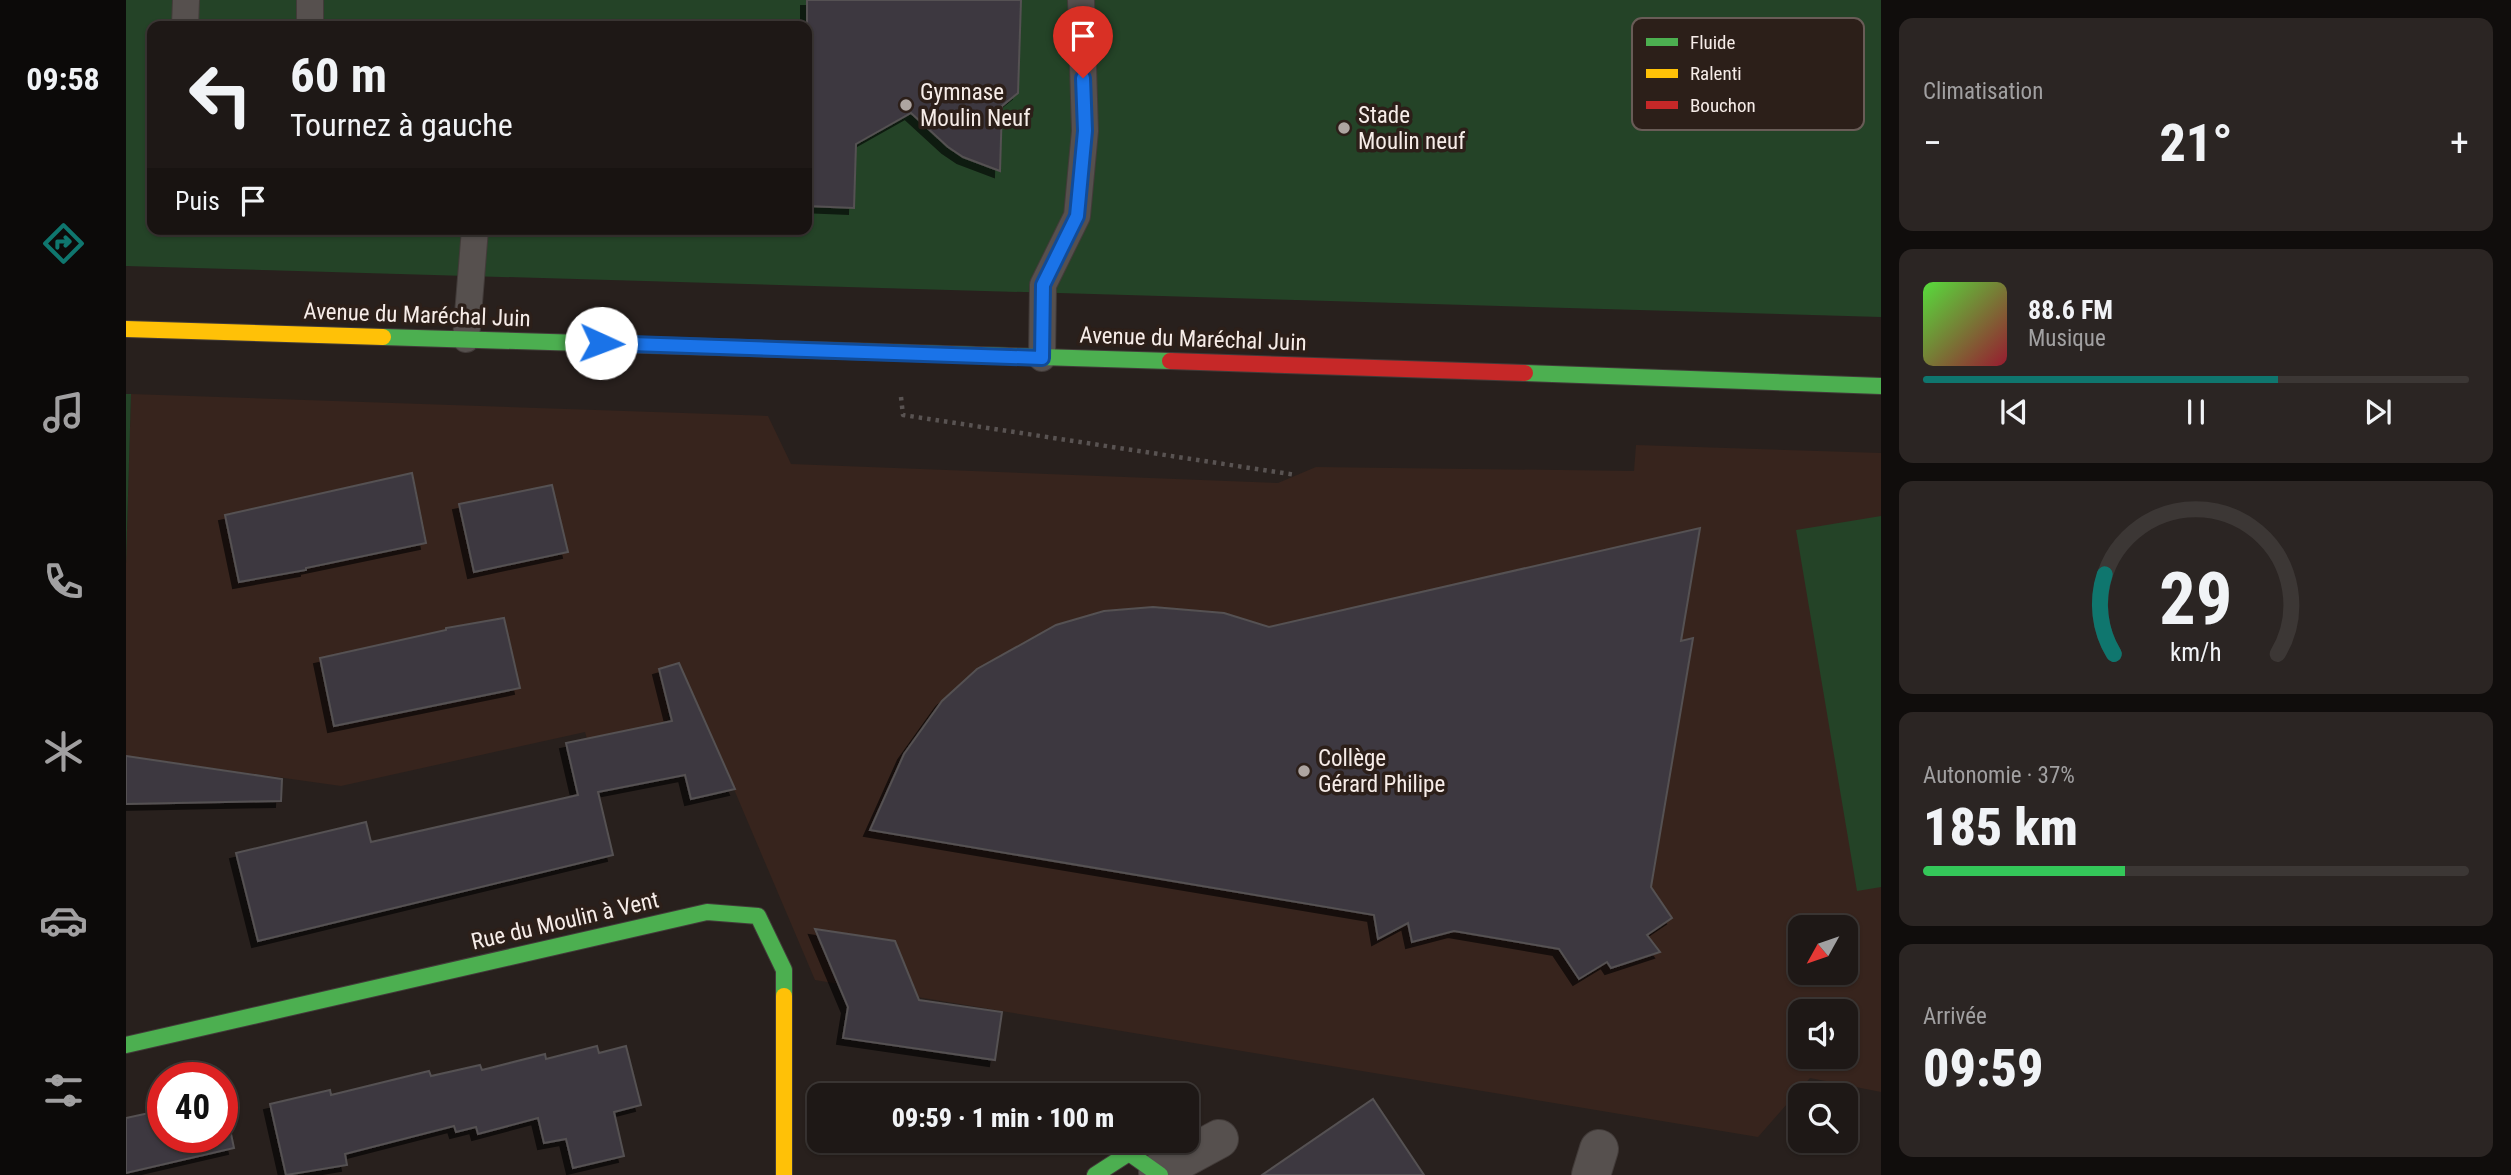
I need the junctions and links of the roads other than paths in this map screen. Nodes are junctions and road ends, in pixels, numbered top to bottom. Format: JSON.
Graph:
{"nodes":[{"id":1,"x":186,"y":0,"type":"edge"},
{"id":2,"x":310,"y":0,"type":"edge"},
{"id":3,"x":1081,"y":0,"type":"edge"},
{"id":4,"x":185,"y":21,"type":"edge"},
{"id":5,"x":310,"y":21,"type":"edge"},
{"id":6,"x":475,"y":235,"type":"edge"},
{"id":7,"x":126,"y":329,"type":"edge"},
{"id":8,"x":466,"y":339,"type":"junction"},
{"id":9,"x":1042,"y":358,"type":"junction"},
{"id":10,"x":1881,"y":386,"type":"edge"},
{"id":11,"x":126,"y":1045,"type":"edge"},
{"id":12,"x":1219,"y":1139,"type":"dead end"},
{"id":13,"x":1159,"y":1174,"type":"edge"},
{"id":14,"x":783,"y":1175,"type":"edge"},
{"id":15,"x":1095,"y":1175,"type":"edge"}],
"edges":[{"from":1,"to":4,"type":"lane"},
{"from":2,"to":5,"type":"lane"},
{"from":3,"to":9,"type":"lane"},
{"from":6,"to":8,"type":"lane"},
{"from":7,"to":8,"type":"street","name":"Avenue du Maréchal Juin"},
{"from":8,"to":9,"type":"street","name":"Avenue du Maréchal Juin"},
{"from":9,"to":10,"type":"street","name":"Avenue du Maréchal Juin"},
{"from":11,"to":14,"type":"street","name":"Rue du Moulin à Vent"},
{"from":12,"to":13,"type":"street"},
{"from":13,"to":15,"type":"street"}]}
